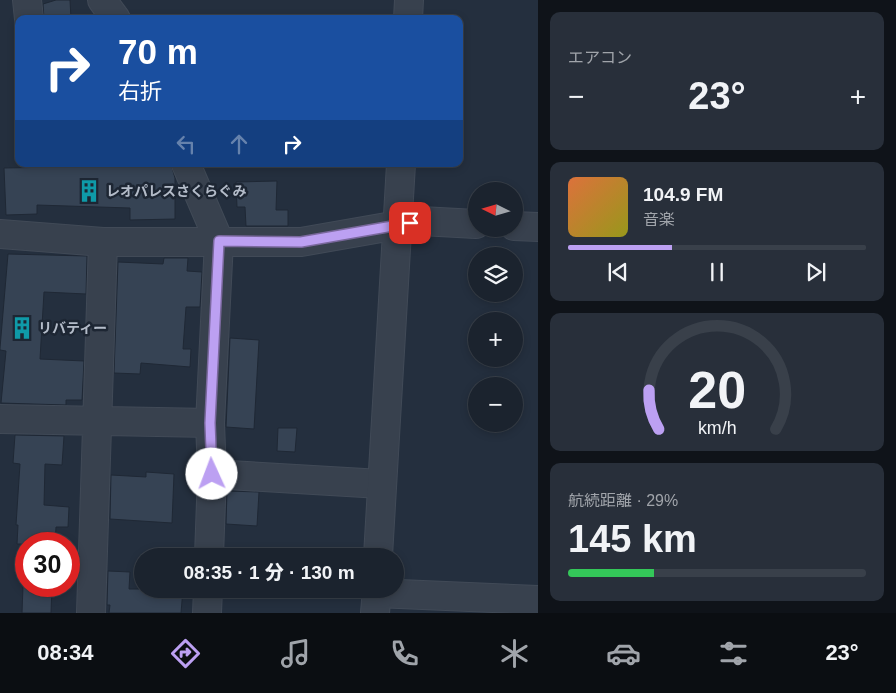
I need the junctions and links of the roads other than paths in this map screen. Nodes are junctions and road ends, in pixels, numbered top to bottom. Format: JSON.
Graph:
{"nodes":[{"id":1,"x":27,"y":0,"type":"edge"},
{"id":2,"x":102,"y":0,"type":"edge"},
{"id":3,"x":409,"y":0,"type":"edge"},
{"id":4,"x":29,"y":15,"type":"edge"},
{"id":5,"x":113,"y":15,"type":"edge"},
{"id":6,"x":408,"y":15,"type":"edge"},
{"id":7,"x":187,"y":167,"type":"edge"},
{"id":8,"x":401,"y":167,"type":"edge"},
{"id":9,"x":468,"y":224,"type":"edge"},
{"id":10,"x":398,"y":225,"type":"junction"},
{"id":11,"x":523,"y":226,"type":"edge"},
{"id":12,"x":538,"y":227,"type":"edge"},
{"id":13,"x":0,"y":234,"type":"edge"},
{"id":14,"x":219,"y":241,"type":"junction"},
{"id":15,"x":103,"y":242,"type":"junction"},
{"id":16,"x":0,"y":418,"type":"edge"},
{"id":17,"x":97,"y":420,"type":"junction"},
{"id":18,"x":210,"y":423,"type":"junction"},
{"id":19,"x":212,"y":474,"type":"junction"},
{"id":20,"x":381,"y":484,"type":"junction"},
{"id":21,"x":209,"y":548,"type":"edge"},
{"id":22,"x":378,"y":548,"type":"edge"},
{"id":23,"x":208,"y":598,"type":"edge"},
{"id":24,"x":376,"y":598,"type":"edge"},
{"id":25,"x":538,"y":600,"type":"edge"},
{"id":26,"x":91,"y":613,"type":"edge"},
{"id":27,"x":207,"y":613,"type":"edge"}],
"edges":[{"from":1,"to":4,"type":"street"},
{"from":2,"to":5,"type":"street"},
{"from":3,"to":6,"type":"street"},
{"from":7,"to":14,"type":"street"},
{"from":8,"to":10,"type":"street"},
{"from":9,"to":10,"type":"street"},
{"from":10,"to":14,"type":"street"},
{"from":10,"to":20,"type":"street"},
{"from":11,"to":12,"type":"street"},
{"from":13,"to":15,"type":"street"},
{"from":14,"to":15,"type":"street"},
{"from":14,"to":18,"type":"street"},
{"from":15,"to":17,"type":"street"},
{"from":16,"to":17,"type":"street"},
{"from":17,"to":18,"type":"street"},
{"from":17,"to":26,"type":"street"},
{"from":18,"to":19,"type":"street"},
{"from":19,"to":20,"type":"street"},
{"from":19,"to":21,"type":"street"},
{"from":20,"to":22,"type":"street"},
{"from":23,"to":27,"type":"street"},
{"from":24,"to":25,"type":"street"}]}
